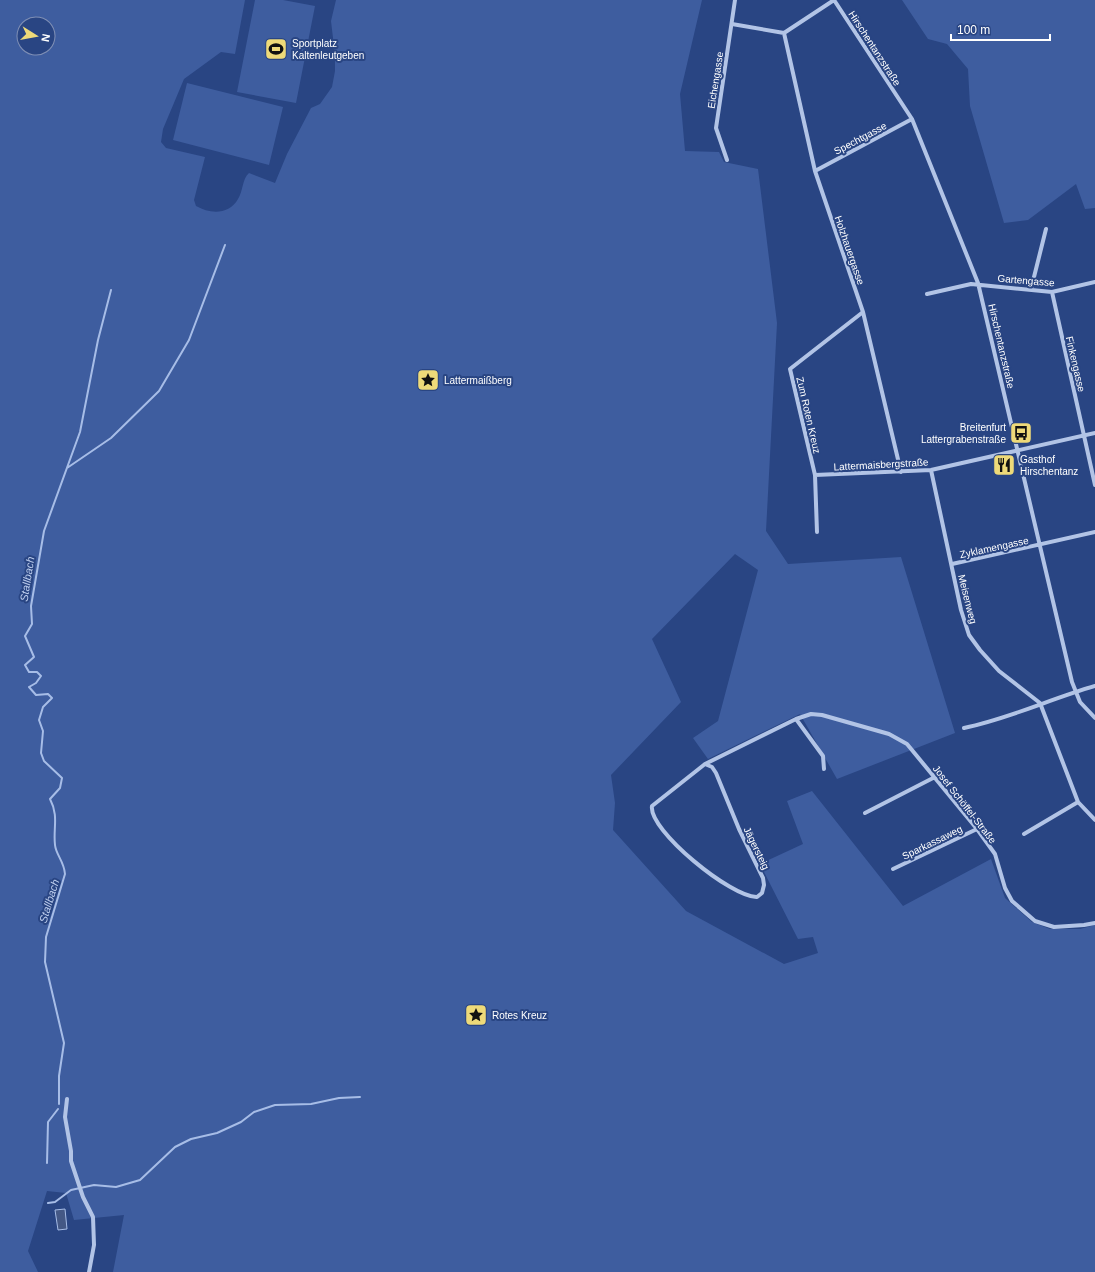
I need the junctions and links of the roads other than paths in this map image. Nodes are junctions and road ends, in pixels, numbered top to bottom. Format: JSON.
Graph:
{"nodes":[{"id":1,"x":735,"y":0,"type":"edge"},
{"id":2,"x":834,"y":0,"type":"edge"},
{"id":3,"x":732,"y":24,"type":"junction"},
{"id":4,"x":784,"y":33,"type":"junction"},
{"id":5,"x":912,"y":119,"type":"junction"},
{"id":6,"x":727,"y":160,"type":"dead end"},
{"id":7,"x":815,"y":171,"type":"junction"},
{"id":8,"x":1046,"y":229,"type":"dead end"},
{"id":9,"x":1095,"y":282,"type":"edge"},
{"id":10,"x":978,"y":283,"type":"junction"},
{"id":11,"x":1031,"y":289,"type":"junction"},
{"id":12,"x":1052,"y":292,"type":"junction"},
{"id":13,"x":927,"y":294,"type":"dead end"},
{"id":14,"x":863,"y":312,"type":"junction"},
{"id":15,"x":1095,"y":433,"type":"edge"},
{"id":16,"x":1084,"y":435,"type":"junction"},
{"id":17,"x":1018,"y":451,"type":"junction"},
{"id":18,"x":931,"y":470,"type":"junction"},
{"id":19,"x":901,"y":472,"type":"junction"},
{"id":20,"x":815,"y":475,"type":"junction"},
{"id":21,"x":1095,"y":485,"type":"edge"},
{"id":22,"x":817,"y":532,"type":"dead end"},
{"id":23,"x":1095,"y":532,"type":"edge"},
{"id":24,"x":1040,"y":545,"type":"junction"},
{"id":25,"x":952,"y":564,"type":"junction"},
{"id":26,"x":1095,"y":686,"type":"edge"},
{"id":27,"x":1076,"y":692,"type":"junction"},
{"id":28,"x":1040,"y":703,"type":"junction"},
{"id":29,"x":1095,"y":718,"type":"edge"},
{"id":30,"x":796,"y":719,"type":"junction"},
{"id":31,"x":964,"y":728,"type":"dead end"},
{"id":32,"x":705,"y":764,"type":"junction"},
{"id":33,"x":824,"y":769,"type":"dead end"},
{"id":34,"x":935,"y":777,"type":"junction"},
{"id":35,"x":1078,"y":802,"type":"junction"},
{"id":36,"x":652,"y":806,"type":"joint"},
{"id":37,"x":865,"y":813,"type":"dead end"},
{"id":38,"x":1095,"y":820,"type":"edge"},
{"id":39,"x":977,"y":829,"type":"junction"},
{"id":40,"x":1024,"y":834,"type":"dead end"},
{"id":41,"x":893,"y":869,"type":"dead end"},
{"id":42,"x":1095,"y":922,"type":"edge"},
{"id":43,"x":67,"y":1099,"type":"dead end"},
{"id":44,"x":89,"y":1272,"type":"edge"}],
"edges":[{"from":1,"to":3,"type":"street","name":"Eichengasse"},
{"from":2,"to":4,"type":"street"},
{"from":2,"to":5,"type":"street","name":"Hirschentanzstraße"},
{"from":3,"to":4,"type":"street"},
{"from":3,"to":6,"type":"street","name":"Eichengasse"},
{"from":4,"to":7,"type":"street","name":"Holzhauergasse"},
{"from":5,"to":7,"type":"street","name":"Spechtgasse"},
{"from":5,"to":10,"type":"street","name":"Hirschentanzstraße"},
{"from":7,"to":14,"type":"street","name":"Holzhauergasse"},
{"from":8,"to":11,"type":"street"},
{"from":9,"to":12,"type":"street","name":"Gartengasse"},
{"from":10,"to":11,"type":"street","name":"Gartengasse"},
{"from":10,"to":13,"type":"street"},
{"from":10,"to":17,"type":"street","name":"Hirschentanzstraße"},
{"from":11,"to":12,"type":"street","name":"Gartengasse"},
{"from":12,"to":16,"type":"street","name":"Finkengasse"},
{"from":14,"to":19,"type":"street","name":"Holzhauergasse"},
{"from":14,"to":20,"type":"street","name":"Zum Roten Kreuz"},
{"from":15,"to":16,"type":"street","name":"Lattermaisbergstraße"},
{"from":16,"to":17,"type":"street","name":"Lattermaisbergstraße"},
{"from":16,"to":21,"type":"street","name":"Finkengasse"},
{"from":17,"to":18,"type":"street","name":"Lattermaisbergstraße"},
{"from":17,"to":24,"type":"street","name":"Hirschentanzstraße"},
{"from":18,"to":19,"type":"street","name":"Lattermaisbergstraße"},
{"from":18,"to":25,"type":"street","name":"Meisenweg"},
{"from":19,"to":20,"type":"street","name":"Lattermaisbergstraße"},
{"from":20,"to":22,"type":"street","name":"Zum Roten Kreuz"},
{"from":23,"to":24,"type":"street","name":"Zyklamengasse"},
{"from":24,"to":25,"type":"street","name":"Zyklamengasse"},
{"from":24,"to":27,"type":"street","name":"Hirschentanzstraße"},
{"from":25,"to":28,"type":"street","name":"Meisenweg"},
{"from":26,"to":27,"type":"street"},
{"from":27,"to":28,"type":"street"},
{"from":27,"to":29,"type":"street","name":"Hirschentanzstraße"},
{"from":28,"to":31,"type":"street"},
{"from":28,"to":35,"type":"street"},
{"from":30,"to":32,"type":"street","name":"Josef Schöffel-Straße"},
{"from":30,"to":33,"type":"street"},
{"from":30,"to":34,"type":"street","name":"Josef Schöffel-Straße"},
{"from":32,"to":36,"type":"street","name":"Josef Schöffel-Straße"},
{"from":32,"to":36,"type":"street","name":"Jägersteig"},
{"from":34,"to":37,"type":"street"},
{"from":34,"to":39,"type":"street","name":"Josef Schöffel-Straße"},
{"from":35,"to":38,"type":"street"},
{"from":35,"to":40,"type":"street"},
{"from":39,"to":41,"type":"street","name":"Sparkassaweg"},
{"from":39,"to":42,"type":"street","name":"Josef Schöffel-Straße"},
{"from":43,"to":44,"type":"street"}]}
